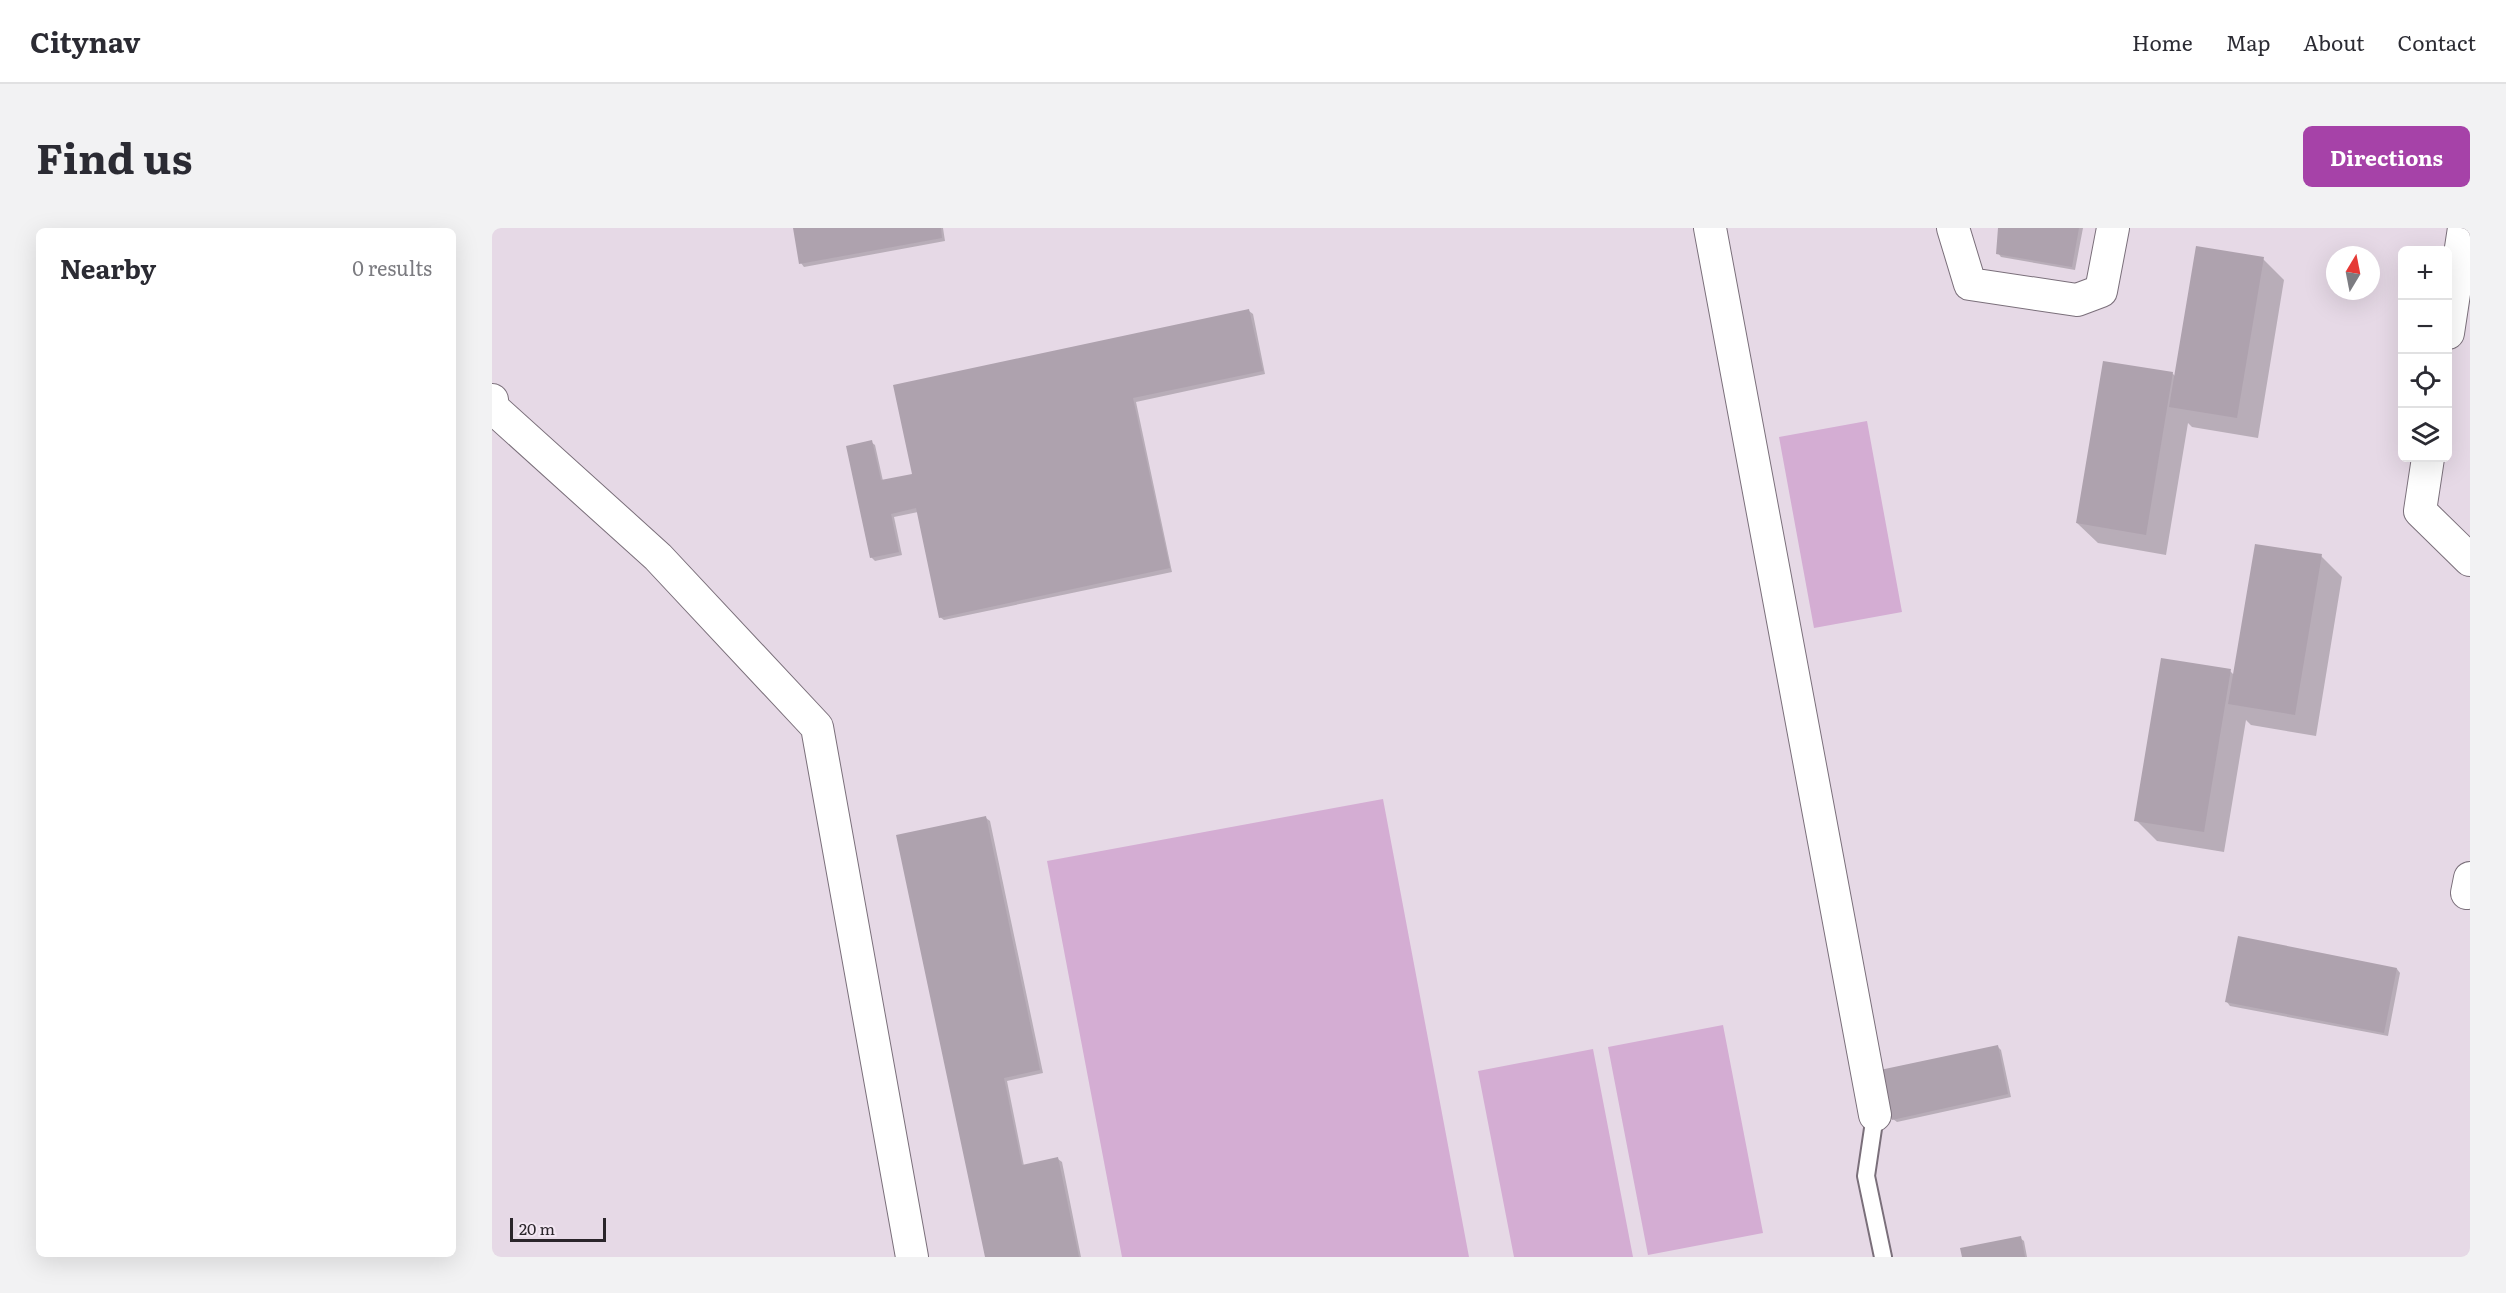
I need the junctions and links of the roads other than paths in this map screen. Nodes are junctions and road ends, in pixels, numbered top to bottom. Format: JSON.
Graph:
{"nodes":[{"id":1,"x":1710,"y":228,"type":"edge"},
{"id":2,"x":1953,"y":228,"type":"edge"},
{"id":3,"x":2113,"y":228,"type":"edge"},
{"id":4,"x":2464,"y":228,"type":"edge"},
{"id":5,"x":2452,"y":307,"type":"edge"},
{"id":6,"x":492,"y":400,"type":"edge"},
{"id":7,"x":2427,"y":462,"type":"edge"},
{"id":8,"x":2470,"y":560,"type":"edge"},
{"id":9,"x":1875,"y":1115,"type":"joint"},
{"id":10,"x":912,"y":1257,"type":"edge"},
{"id":11,"x":1883,"y":1257,"type":"edge"}],
"edges":[{"from":1,"to":9,"type":"street"},
{"from":2,"to":3,"type":"street"},
{"from":4,"to":5,"type":"street"},
{"from":6,"to":10,"type":"street"},
{"from":7,"to":8,"type":"street"},
{"from":9,"to":11,"type":"lane"}]}
